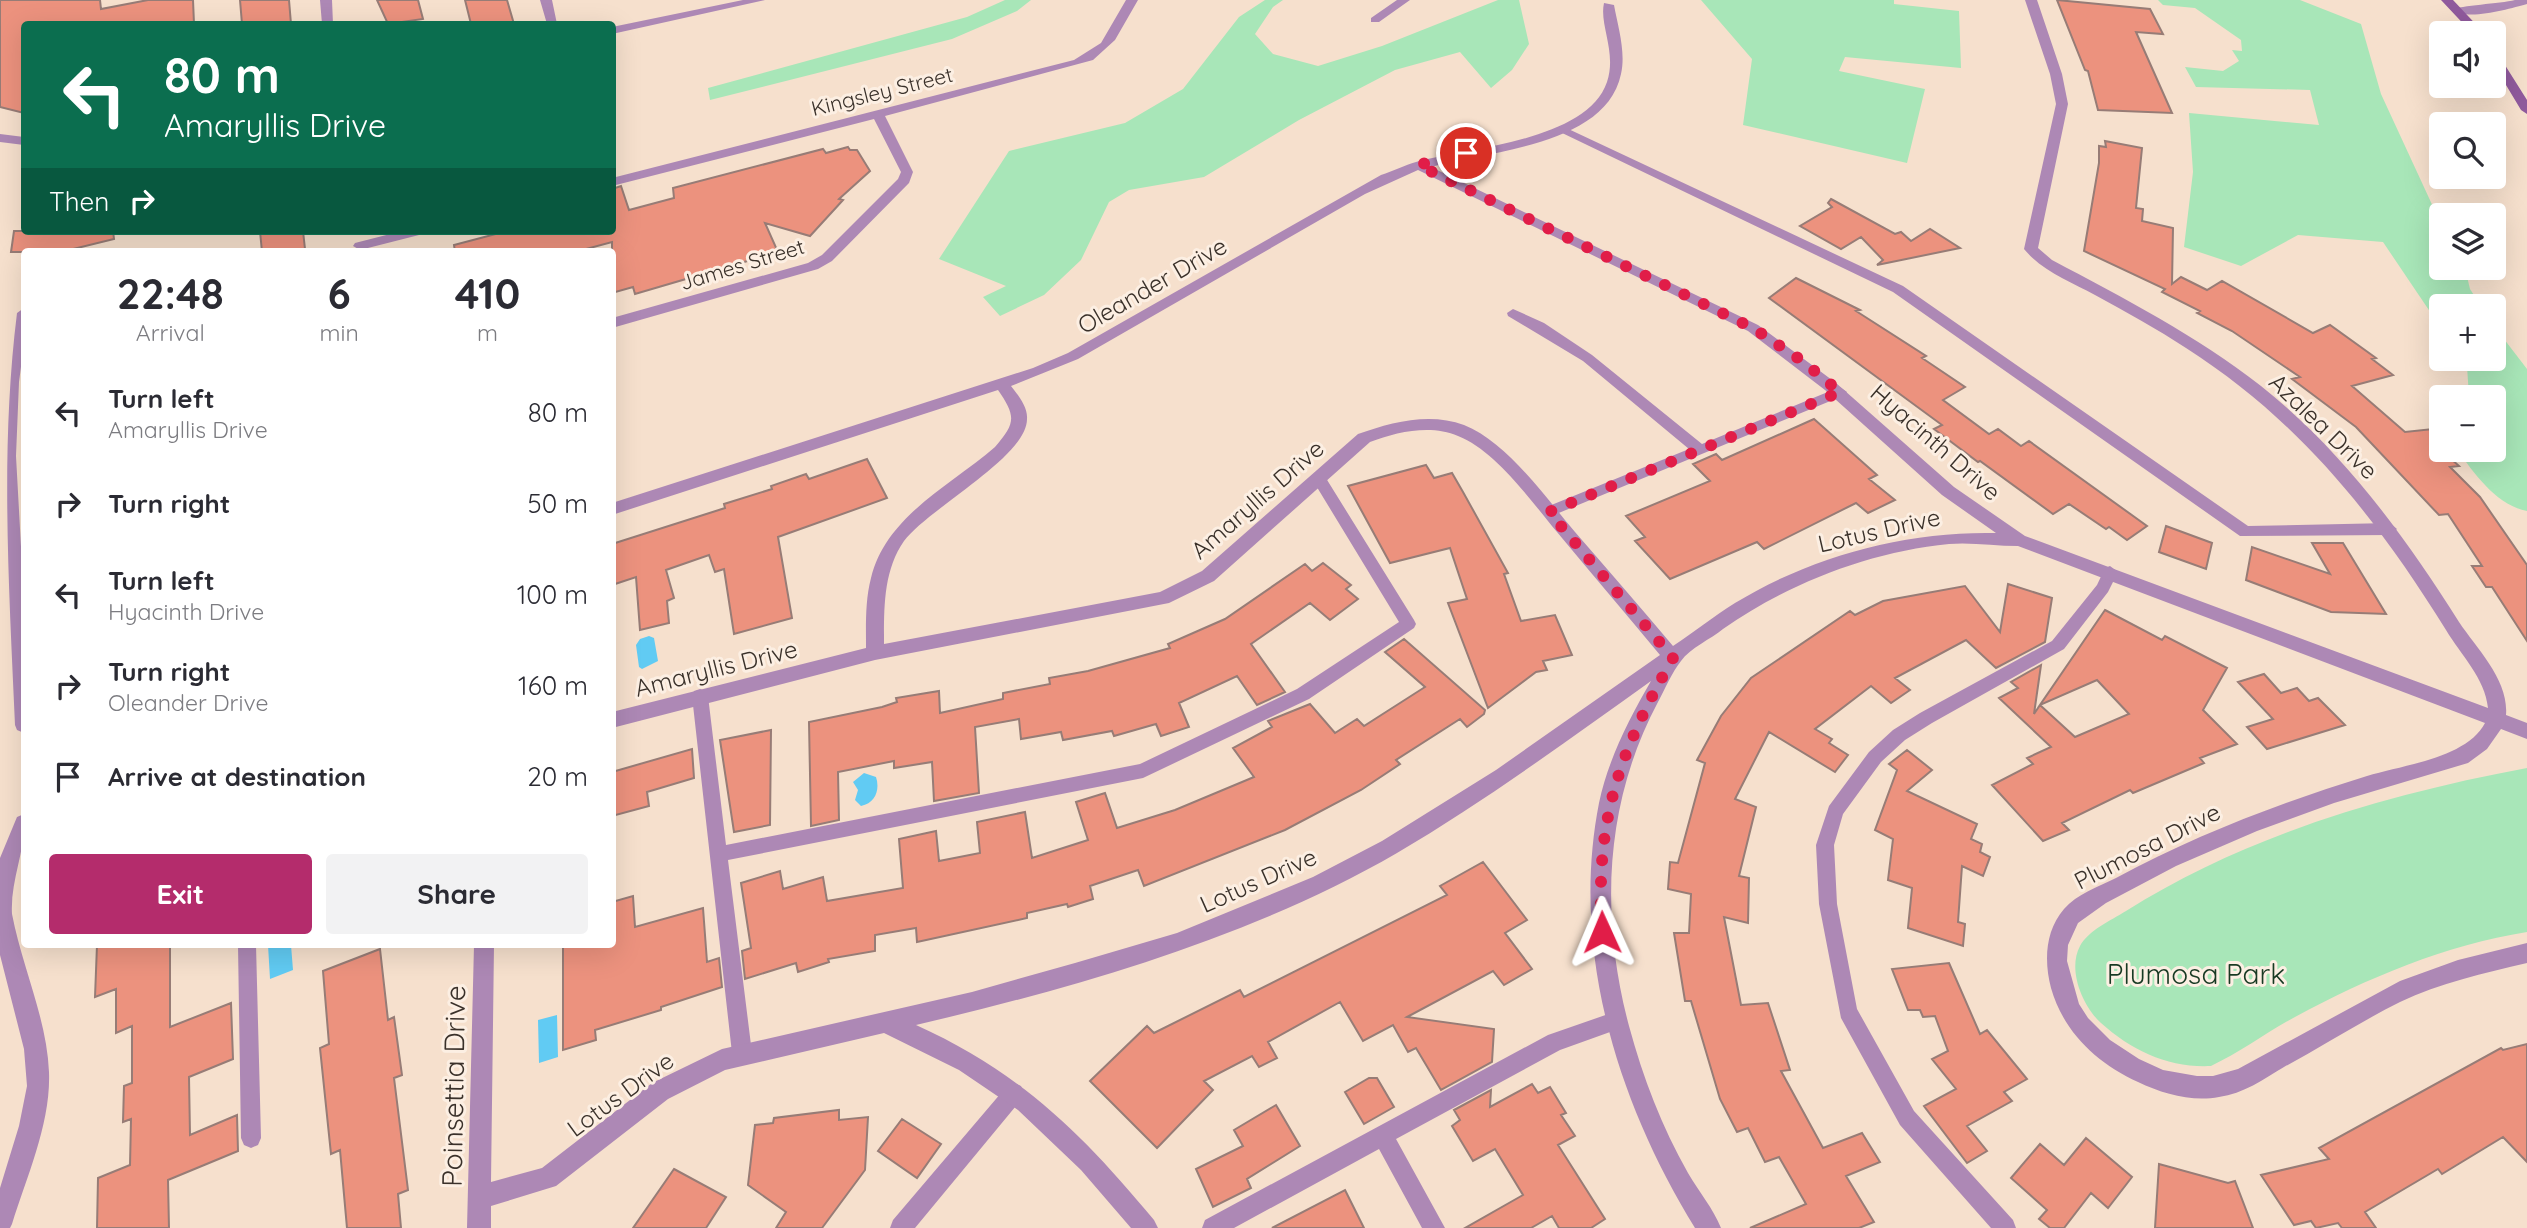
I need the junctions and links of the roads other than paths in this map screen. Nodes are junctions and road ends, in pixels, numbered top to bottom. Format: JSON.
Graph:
{"nodes":[{"id":1,"x":326,"y":0,"type":"edge"},
{"id":2,"x":546,"y":0,"type":"edge"},
{"id":3,"x":759,"y":0,"type":"edge"},
{"id":4,"x":1132,"y":0,"type":"edge"},
{"id":5,"x":1404,"y":0,"type":"edge"},
{"id":6,"x":2031,"y":0,"type":"edge"},
{"id":7,"x":2448,"y":0,"type":"edge"},
{"id":8,"x":2526,"y":0,"type":"edge"},
{"id":9,"x":1608,"y":5,"type":"dead end"},
{"id":10,"x":2458,"y":10,"type":"junction"},
{"id":11,"x":1375,"y":20,"type":"dead end"},
{"id":12,"x":328,"y":21,"type":"edge"},
{"id":13,"x":551,"y":21,"type":"edge"},
{"id":14,"x":2468,"y":21,"type":"edge"},
{"id":15,"x":616,"y":31,"type":"edge"},
{"id":16,"x":2506,"y":76,"type":"edge"},
{"id":17,"x":2527,"y":110,"type":"edge"},
{"id":18,"x":878,"y":114,"type":"junction"},
{"id":19,"x":1562,"y":129,"type":"junction"},
{"id":20,"x":0,"y":138,"type":"edge"},
{"id":21,"x":21,"y":141,"type":"edge"},
{"id":22,"x":1418,"y":165,"type":"junction"},
{"id":23,"x":616,"y":181,"type":"edge"},
{"id":24,"x":398,"y":235,"type":"edge"},
{"id":25,"x":359,"y":243,"type":"edge"},
{"id":26,"x":1513,"y":313,"type":"dead end"},
{"id":27,"x":21,"y":321,"type":"edge"},
{"id":28,"x":616,"y":322,"type":"edge"},
{"id":29,"x":3,"y":372,"type":"edge"},
{"id":30,"x":1003,"y":386,"type":"junction"},
{"id":31,"x":1840,"y":392,"type":"junction"},
{"id":32,"x":1700,"y":450,"type":"junction"},
{"id":33,"x":1319,"y":479,"type":"junction"},
{"id":34,"x":616,"y":508,"type":"edge"},
{"id":35,"x":1549,"y":512,"type":"junction"},
{"id":36,"x":2390,"y":529,"type":"junction"},
{"id":37,"x":2019,"y":540,"type":"junction"},
{"id":38,"x":2110,"y":572,"type":"junction"},
{"id":39,"x":875,"y":653,"type":"junction"},
{"id":40,"x":1673,"y":658,"type":"junction"},
{"id":41,"x":21,"y":678,"type":"edge"},
{"id":42,"x":700,"y":696,"type":"junction"},
{"id":43,"x":616,"y":719,"type":"edge"},
{"id":44,"x":2496,"y":719,"type":"junction"},
{"id":45,"x":2527,"y":731,"type":"edge"},
{"id":46,"x":21,"y":832,"type":"edge"},
{"id":47,"x":719,"y":854,"type":"junction"},
{"id":48,"x":247,"y":948,"type":"edge"},
{"id":49,"x":484,"y":948,"type":"edge"},
{"id":50,"x":2527,"y":953,"type":"edge"},
{"id":51,"x":1617,"y":1020,"type":"junction"},
{"id":52,"x":882,"y":1021,"type":"junction"},
{"id":53,"x":742,"y":1054,"type":"junction"},
{"id":54,"x":1014,"y":1093,"type":"junction"},
{"id":55,"x":1383,"y":1136,"type":"junction"},
{"id":56,"x":251,"y":1138,"type":"dead end"},
{"id":57,"x":481,"y":1197,"type":"junction"},
{"id":58,"x":0,"y":1224,"type":"edge"},
{"id":59,"x":479,"y":1228,"type":"edge"},
{"id":60,"x":901,"y":1228,"type":"edge"},
{"id":61,"x":1146,"y":1228,"type":"edge"},
{"id":62,"x":1213,"y":1228,"type":"edge"},
{"id":63,"x":1434,"y":1228,"type":"edge"},
{"id":64,"x":1709,"y":1228,"type":"edge"},
{"id":65,"x":2005,"y":1228,"type":"edge"}],
"edges":[{"from":1,"to":12,"type":"street"},
{"from":2,"to":13,"type":"street"},
{"from":3,"to":15,"type":"street"},
{"from":4,"to":18,"type":"street","name":"Kingsley Street"},
{"from":5,"to":11,"type":"street"},
{"from":6,"to":36,"type":"street","name":"Azalea Drive"},
{"from":7,"to":10,"type":"main road"},
{"from":8,"to":10,"type":"street"},
{"from":9,"to":19,"type":"street","name":"Oleander Drive"},
{"from":10,"to":14,"type":"main road"},
{"from":16,"to":17,"type":"main road"},
{"from":18,"to":23,"type":"street","name":"Kingsley Street"},
{"from":18,"to":28,"type":"street","name":"James Street"},
{"from":19,"to":22,"type":"street","name":"Oleander Drive"},
{"from":19,"to":36,"type":"lane"},
{"from":20,"to":21,"type":"street"},
{"from":22,"to":30,"type":"street","name":"Oleander Drive"},
{"from":22,"to":31,"type":"street","name":"Hyacinth Drive"},
{"from":24,"to":25,"type":"street"},
{"from":26,"to":32,"type":"lane"},
{"from":27,"to":29,"type":"street"},
{"from":29,"to":41,"type":"street"},
{"from":30,"to":34,"type":"street","name":"Oleander Drive"},
{"from":30,"to":39,"type":"street"},
{"from":31,"to":32,"type":"lane"},
{"from":31,"to":37,"type":"street","name":"Hyacinth Drive"},
{"from":32,"to":35,"type":"lane"},
{"from":33,"to":35,"type":"street","name":"Amaryllis Drive"},
{"from":33,"to":39,"type":"street","name":"Amaryllis Drive"},
{"from":33,"to":47,"type":"lane"},
{"from":35,"to":40,"type":"street","name":"Amaryllis Drive"},
{"from":36,"to":44,"type":"street","name":"Azalea Drive"},
{"from":37,"to":38,"type":"street","name":"Hyacinth Drive"},
{"from":37,"to":40,"type":"street","name":"Lotus Drive"},
{"from":38,"to":44,"type":"street","name":"Hyacinth Drive"},
{"from":38,"to":65,"type":"lane"},
{"from":39,"to":42,"type":"street","name":"Amaryllis Drive"},
{"from":40,"to":51,"type":"street"},
{"from":40,"to":52,"type":"street","name":"Lotus Drive"},
{"from":42,"to":43,"type":"street","name":"Amaryllis Drive"},
{"from":42,"to":47,"type":"lane"},
{"from":44,"to":45,"type":"street","name":"Hyacinth Drive"},
{"from":44,"to":50,"type":"street","name":"Plumosa Drive"},
{"from":46,"to":58,"type":"street"},
{"from":47,"to":53,"type":"lane"},
{"from":48,"to":56,"type":"lane"},
{"from":49,"to":57,"type":"street","name":"Poinsettia Drive"},
{"from":51,"to":55,"type":"lane"},
{"from":51,"to":64,"type":"street"},
{"from":52,"to":53,"type":"street","name":"Lotus Drive"},
{"from":52,"to":54,"type":"street"},
{"from":53,"to":57,"type":"street","name":"Lotus Drive"},
{"from":54,"to":60,"type":"lane"},
{"from":54,"to":61,"type":"street"},
{"from":55,"to":62,"type":"lane"},
{"from":55,"to":63,"type":"lane"},
{"from":57,"to":59,"type":"street","name":"Poinsettia Drive"}]}
